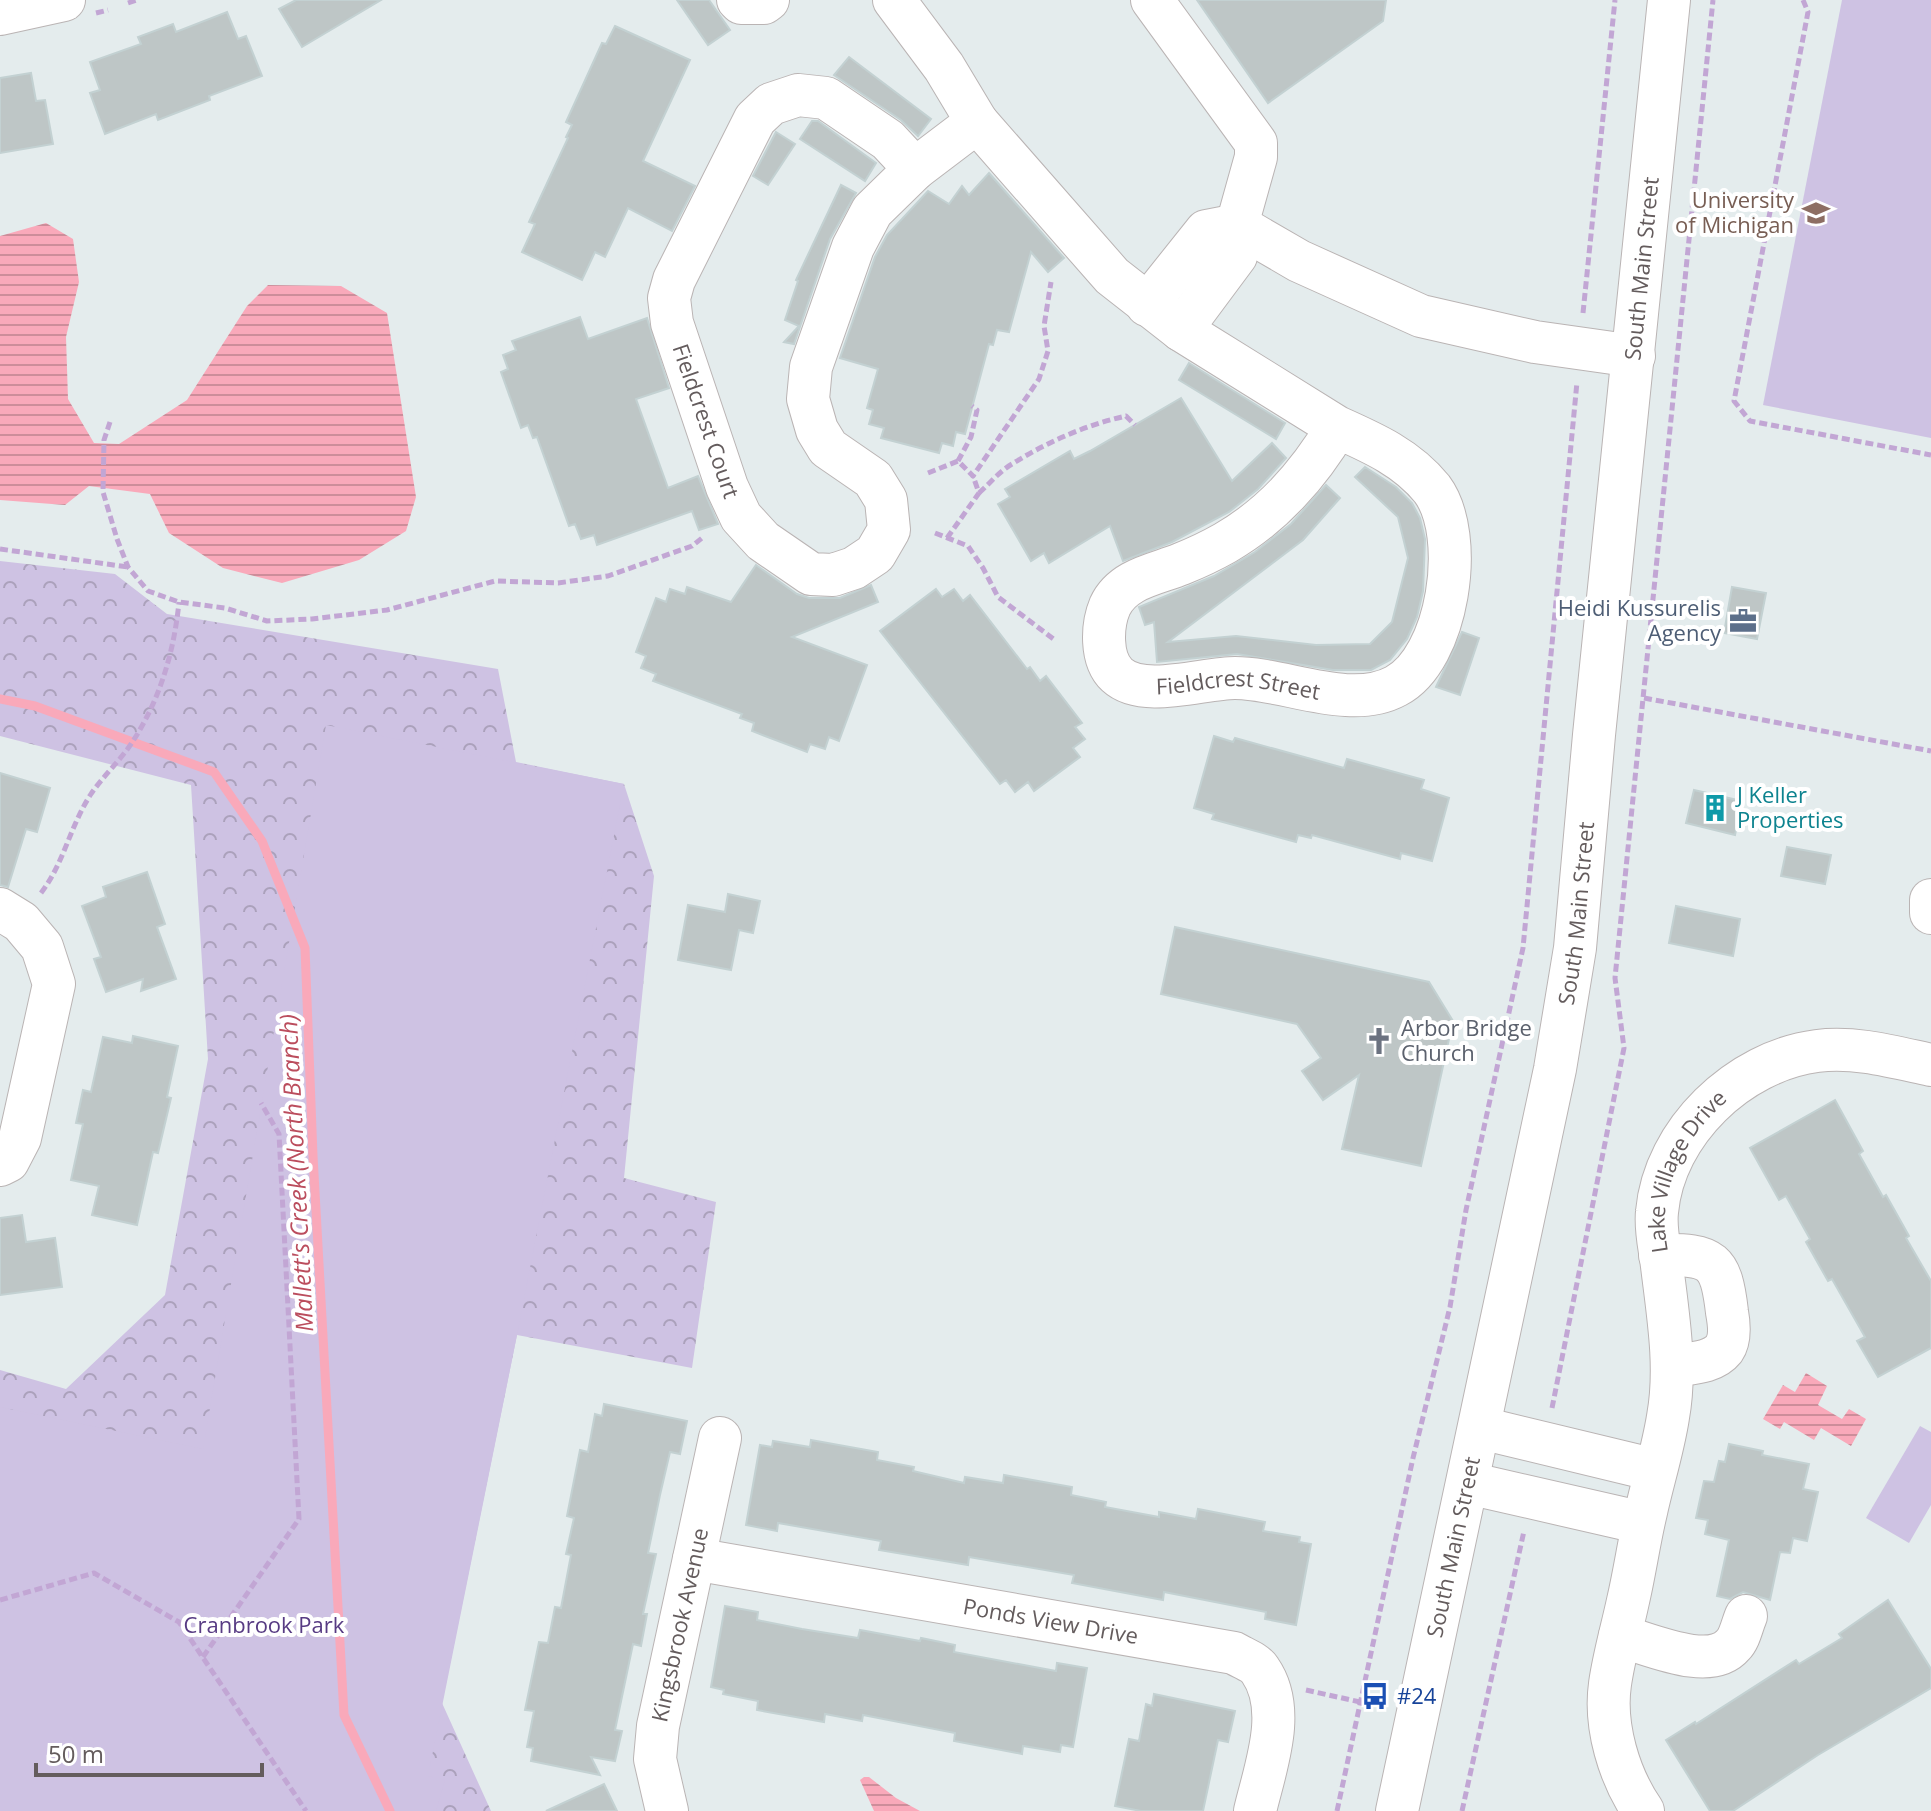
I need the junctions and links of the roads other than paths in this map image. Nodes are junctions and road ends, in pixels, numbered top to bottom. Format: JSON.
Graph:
{"nodes":[{"id":1,"x":64,"y":0,"type":"edge"},
{"id":2,"x":738,"y":0,"type":"edge"},
{"id":3,"x":768,"y":0,"type":"edge"},
{"id":4,"x":894,"y":0,"type":"edge"},
{"id":5,"x":1152,"y":0,"type":"edge"},
{"id":6,"x":1669,"y":0,"type":"edge"},
{"id":7,"x":0,"y":14,"type":"edge"},
{"id":8,"x":977,"y":122,"type":"junction"},
{"id":9,"x":915,"y":169,"type":"junction"},
{"id":10,"x":1237,"y":225,"type":"junction"},
{"id":11,"x":1147,"y":305,"type":"junction"},
{"id":12,"x":1181,"y":330,"type":"junction"},
{"id":13,"x":1634,"y":356,"type":"junction"},
{"id":14,"x":1337,"y":427,"type":"junction"},
{"id":15,"x":1931,"y":900,"type":"edge"},
{"id":16,"x":0,"y":909,"type":"edge"},
{"id":17,"x":1931,"y":913,"type":"edge"},
{"id":18,"x":1931,"y":1065,"type":"edge"},
{"id":19,"x":0,"y":1165,"type":"edge"},
{"id":20,"x":1660,"y":1255,"type":"junction"},
{"id":21,"x":1672,"y":1366,"type":"junction"},
{"id":22,"x":1481,"y":1428,"type":"junction"},
{"id":23,"x":720,"y":1438,"type":"dead end"},
{"id":24,"x":1655,"y":1470,"type":"junction"},
{"id":25,"x":1468,"y":1483,"type":"junction"},
{"id":26,"x":1643,"y":1523,"type":"junction"},
{"id":27,"x":694,"y":1559,"type":"junction"},
{"id":28,"x":1746,"y":1616,"type":"dead end"},
{"id":29,"x":1620,"y":1636,"type":"junction"},
{"id":30,"x":667,"y":1811,"type":"edge"},
{"id":31,"x":1255,"y":1811,"type":"edge"},
{"id":32,"x":1397,"y":1811,"type":"edge"},
{"id":33,"x":1643,"y":1811,"type":"edge"}],
"edges":[{"from":1,"to":7,"type":"street"},
{"from":2,"to":3,"type":"street"},
{"from":4,"to":8,"type":"street"},
{"from":5,"to":10,"type":"street"},
{"from":6,"to":13,"type":"street","name":"South Main Street"},
{"from":8,"to":9,"type":"street","name":"Fieldcrest Court"},
{"from":8,"to":11,"type":"street"},
{"from":9,"to":9,"type":"street","name":"Fieldcrest Court"},
{"from":10,"to":11,"type":"street"},
{"from":10,"to":12,"type":"street"},
{"from":10,"to":13,"type":"street"},
{"from":11,"to":12,"type":"street","name":"Fieldcrest Street"},
{"from":12,"to":14,"type":"street","name":"Fieldcrest Street"},
{"from":13,"to":22,"type":"street","name":"South Main Street"},
{"from":14,"to":14,"type":"street","name":"Fieldcrest Street"},
{"from":15,"to":17,"type":"street"},
{"from":16,"to":19,"type":"street"},
{"from":18,"to":20,"type":"street","name":"Lake Village Drive"},
{"from":20,"to":21,"type":"street","name":"Lake Village Drive"},
{"from":20,"to":21,"type":"street"},
{"from":21,"to":24,"type":"street","name":"Lake Village Drive"},
{"from":22,"to":24,"type":"street"},
{"from":22,"to":25,"type":"street","name":"South Main Street"},
{"from":23,"to":27,"type":"street","name":"Kingsbrook Avenue"},
{"from":24,"to":26,"type":"street","name":"Lake Village Drive"},
{"from":25,"to":26,"type":"street"},
{"from":25,"to":32,"type":"street","name":"South Main Street"},
{"from":26,"to":29,"type":"street","name":"Lake Village Drive"},
{"from":27,"to":30,"type":"street","name":"Kingsbrook Avenue"},
{"from":27,"to":31,"type":"street","name":"Ponds View Drive"},
{"from":28,"to":29,"type":"street"},
{"from":29,"to":33,"type":"street","name":"Lake Village Drive"}]}
